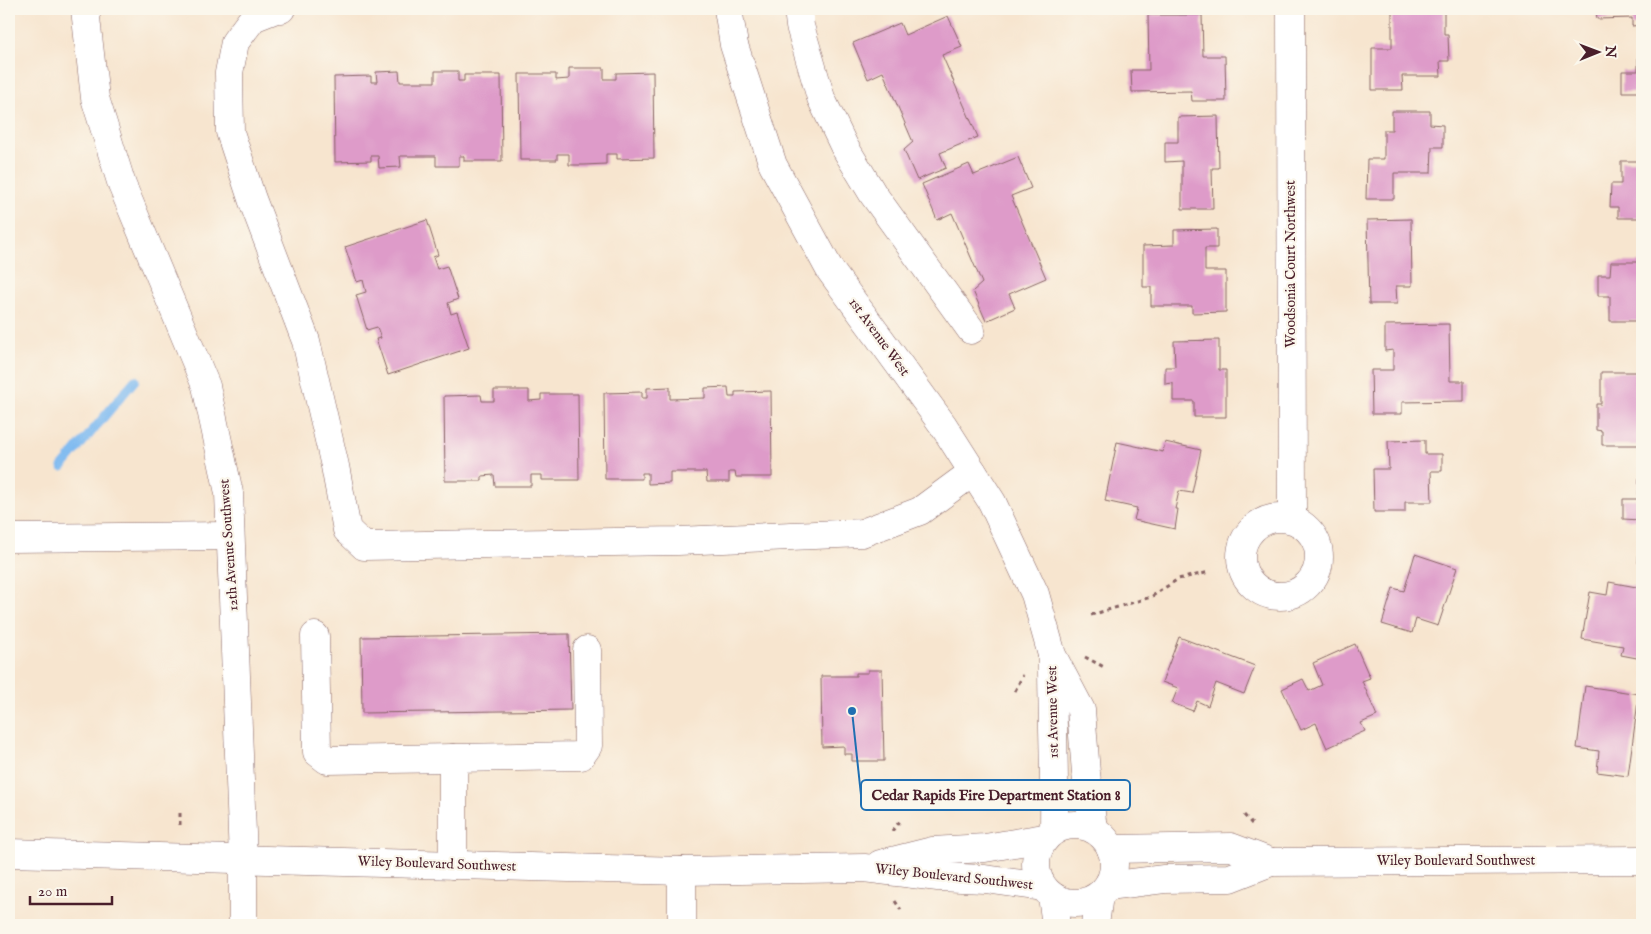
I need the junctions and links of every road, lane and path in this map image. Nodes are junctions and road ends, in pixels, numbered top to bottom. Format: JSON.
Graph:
{"nodes":[{"id":1,"x":85,"y":9,"type":"edge"},
{"id":2,"x":281,"y":9,"type":"edge"},
{"id":3,"x":728,"y":9,"type":"edge"},
{"id":4,"x":798,"y":9,"type":"edge"},
{"id":5,"x":1291,"y":9,"type":"edge"},
{"id":6,"x":970,"y":330,"type":"dead end"},
{"id":7,"x":973,"y":472,"type":"junction"},
{"id":8,"x":1292,"y":519,"type":"dead end"},
{"id":9,"x":230,"y":536,"type":"junction"},
{"id":10,"x":9,"y":538,"type":"edge"},
{"id":11,"x":1210,"y":572,"type":"dead end"},
{"id":12,"x":1092,"y":615,"type":"dead end"},
{"id":13,"x":315,"y":636,"type":"dead end"},
{"id":14,"x":587,"y":650,"type":"dead end"},
{"id":15,"x":1052,"y":655,"type":"junction"},
{"id":16,"x":453,"y":758,"type":"junction"},
{"id":17,"x":180,"y":813,"type":"dead end"},
{"id":18,"x":180,"y":827,"type":"dead end"},
{"id":19,"x":1093,"y":829,"type":"junction"},
{"id":20,"x":1049,"y":834,"type":"junction"},
{"id":21,"x":1111,"y":849,"type":"junction"},
{"id":22,"x":9,"y":853,"type":"edge"},
{"id":23,"x":243,"y":859,"type":"junction"},
{"id":24,"x":1642,"y":860,"type":"edge"},
{"id":25,"x":1271,"y":862,"type":"junction"},
{"id":26,"x":453,"y":865,"type":"junction"},
{"id":27,"x":864,"y":868,"type":"junction"},
{"id":28,"x":682,"y":871,"type":"junction"},
{"id":29,"x":1103,"y":891,"type":"junction"},
{"id":30,"x":1047,"y":892,"type":"junction"},
{"id":31,"x":243,"y":925,"type":"edge"},
{"id":32,"x":682,"y":925,"type":"edge"},
{"id":33,"x":1056,"y":925,"type":"edge"},
{"id":34,"x":1095,"y":925,"type":"edge"}],
"edges":[{"from":1,"to":9,"type":"street","name":"12th Avenue Southwest"},
{"from":2,"to":7,"type":"street"},
{"from":3,"to":7,"type":"street","name":"1st Avenue West"},
{"from":4,"to":6,"type":"street"},
{"from":5,"to":8,"type":"street","name":"Woodsonia Court Northwest"},
{"from":7,"to":15,"type":"street","name":"1st Avenue West"},
{"from":9,"to":10,"type":"street"},
{"from":9,"to":23,"type":"street","name":"12th Avenue Southwest"},
{"from":11,"to":12,"type":"path"},
{"from":13,"to":16,"type":"street"},
{"from":14,"to":16,"type":"street"},
{"from":15,"to":19,"type":"street","name":"1st Avenue West"},
{"from":15,"to":20,"type":"street","name":"1st Avenue West"},
{"from":16,"to":26,"type":"street"},
{"from":17,"to":18,"type":"path"},
{"from":19,"to":20,"type":"street"},
{"from":19,"to":21,"type":"street"},
{"from":20,"to":27,"type":"street","name":"Wiley Boulevard Southwest"},
{"from":20,"to":30,"type":"street"},
{"from":21,"to":25,"type":"street","name":"Wiley Boulevard Southwest"},
{"from":21,"to":29,"type":"street"},
{"from":22,"to":23,"type":"street","name":"Wiley Boulevard Southwest"},
{"from":23,"to":26,"type":"street","name":"Wiley Boulevard Southwest"},
{"from":23,"to":31,"type":"street","name":"12th Avenue Southwest"},
{"from":24,"to":25,"type":"street","name":"Wiley Boulevard Southwest"},
{"from":25,"to":29,"type":"street","name":"Wiley Boulevard Southwest"},
{"from":26,"to":28,"type":"street","name":"Wiley Boulevard Southwest"},
{"from":27,"to":28,"type":"street","name":"Wiley Boulevard Southwest"},
{"from":27,"to":30,"type":"street","name":"Wiley Boulevard Southwest"},
{"from":28,"to":32,"type":"street"},
{"from":29,"to":30,"type":"street"},
{"from":29,"to":34,"type":"street"},
{"from":30,"to":33,"type":"street"}]}
